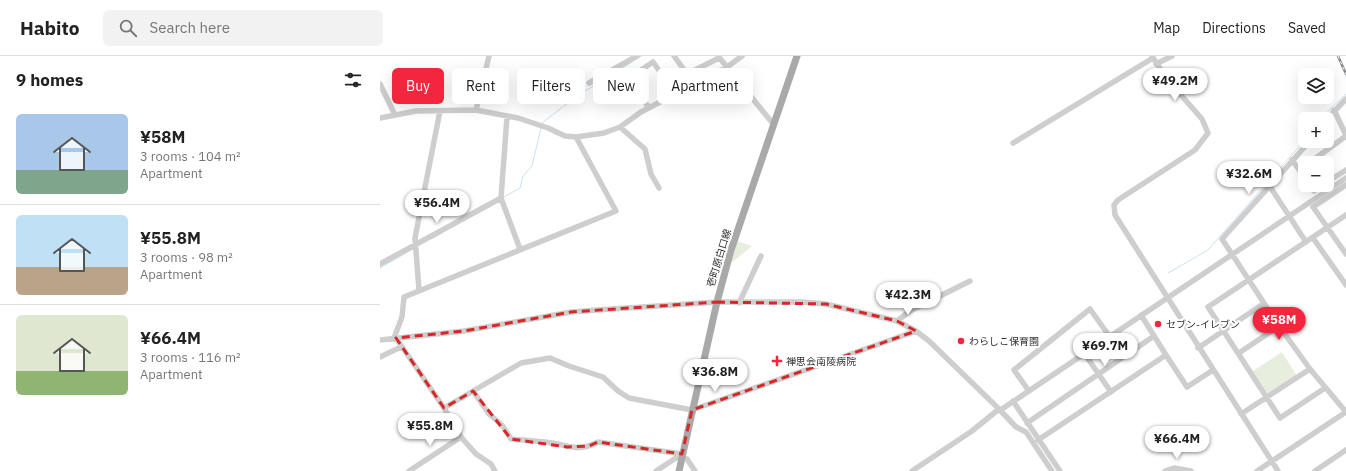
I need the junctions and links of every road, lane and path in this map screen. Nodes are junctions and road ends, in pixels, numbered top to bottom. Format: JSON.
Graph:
{"nodes":[{"id":1,"x":489,"y":56,"type":"edge"},
{"id":2,"x":637,"y":56,"type":"edge"},
{"id":3,"x":674,"y":56,"type":"edge"},
{"id":4,"x":742,"y":56,"type":"edge"},
{"id":5,"x":797,"y":56,"type":"edge"},
{"id":6,"x":1172,"y":56,"type":"edge"},
{"id":7,"x":719,"y":57,"type":"edge"},
{"id":8,"x":1152,"y":57,"type":"edge"},
{"id":9,"x":1156,"y":64,"type":"junction"},
{"id":10,"x":726,"y":67,"type":"junction"},
{"id":11,"x":657,"y":68,"type":"edge"},
{"id":12,"x":589,"y":83,"type":"dead end"},
{"id":13,"x":380,"y":84,"type":"edge"},
{"id":14,"x":1346,"y":99,"type":"edge"},
{"id":15,"x":657,"y":104,"type":"edge"},
{"id":16,"x":650,"y":108,"type":"junction"},
{"id":17,"x":476,"y":110,"type":"junction"},
{"id":18,"x":1334,"y":110,"type":"joint"},
{"id":19,"x":440,"y":111,"type":"junction"},
{"id":20,"x":394,"y":115,"type":"junction"},
{"id":21,"x":507,"y":117,"type":"junction"},
{"id":22,"x":380,"y":118,"type":"edge"},
{"id":23,"x":774,"y":125,"type":"junction"},
{"id":24,"x":620,"y":127,"type":"junction"},
{"id":25,"x":1346,"y":135,"type":"edge"},
{"id":26,"x":576,"y":136,"type":"junction"},
{"id":27,"x":1012,"y":143,"type":"dead end"},
{"id":28,"x":1303,"y":148,"type":"edge"},
{"id":29,"x":1318,"y":156,"type":"edge"},
{"id":30,"x":1292,"y":160,"type":"junction"},
{"id":31,"x":1298,"y":169,"type":"edge"},
{"id":32,"x":1346,"y":170,"type":"edge"},
{"id":33,"x":1334,"y":178,"type":"edge"},
{"id":34,"x":1346,"y":178,"type":"edge"},
{"id":35,"x":1269,"y":185,"type":"junction"},
{"id":36,"x":1346,"y":185,"type":"edge"},
{"id":37,"x":660,"y":188,"type":"dead end"},
{"id":38,"x":501,"y":198,"type":"junction"},
{"id":39,"x":1346,"y":215,"type":"edge"},
{"id":40,"x":1289,"y":216,"type":"junction"},
{"id":41,"x":1328,"y":227,"type":"junction"},
{"id":42,"x":1312,"y":238,"type":"junction"},
{"id":43,"x":1306,"y":242,"type":"junction"},
{"id":44,"x":415,"y":246,"type":"junction"},
{"id":45,"x":520,"y":249,"type":"junction"},
{"id":46,"x":1346,"y":254,"type":"edge"},
{"id":47,"x":1232,"y":255,"type":"junction"},
{"id":48,"x":761,"y":256,"type":"dead end"},
{"id":49,"x":380,"y":264,"type":"edge"},
{"id":50,"x":1249,"y":280,"type":"junction"},
{"id":51,"x":970,"y":281,"type":"dead end"},
{"id":52,"x":1346,"y":285,"type":"edge"},
{"id":53,"x":419,"y":290,"type":"junction"},
{"id":54,"x":1166,"y":298,"type":"junction"},
{"id":55,"x":717,"y":302,"type":"junction"},
{"id":56,"x":739,"y":303,"type":"junction"},
{"id":57,"x":1264,"y":304,"type":"junction"},
{"id":58,"x":1141,"y":315,"type":"junction"},
{"id":59,"x":897,"y":321,"type":"junction"},
{"id":60,"x":1279,"y":326,"type":"junction"},
{"id":61,"x":916,"y":331,"type":"junction"},
{"id":62,"x":1224,"y":331,"type":"junction"},
{"id":63,"x":1154,"y":336,"type":"junction"},
{"id":64,"x":1110,"y":337,"type":"junction"},
{"id":65,"x":395,"y":338,"type":"junction"},
{"id":66,"x":380,"y":340,"type":"edge"},
{"id":67,"x":401,"y":347,"type":"junction"},
{"id":68,"x":1198,"y":348,"type":"junction"},
{"id":69,"x":1084,"y":353,"type":"junction"},
{"id":70,"x":1239,"y":353,"type":"junction"},
{"id":71,"x":1166,"y":355,"type":"junction"},
{"id":72,"x":380,"y":357,"type":"edge"},
{"id":73,"x":1310,"y":369,"type":"junction"},
{"id":74,"x":1213,"y":370,"type":"junction"},
{"id":75,"x":1099,"y":374,"type":"junction"},
{"id":76,"x":1325,"y":388,"type":"junction"},
{"id":77,"x":473,"y":391,"type":"junction"},
{"id":78,"x":1029,"y":391,"type":"junction"},
{"id":79,"x":1111,"y":392,"type":"junction"},
{"id":80,"x":1267,"y":398,"type":"junction"},
{"id":81,"x":1013,"y":401,"type":"junction"},
{"id":82,"x":444,"y":408,"type":"junction"},
{"id":83,"x":999,"y":409,"type":"junction"},
{"id":84,"x":692,"y":410,"type":"junction"},
{"id":85,"x":1346,"y":412,"type":"edge"},
{"id":86,"x":1241,"y":414,"type":"junction"},
{"id":87,"x":1027,"y":423,"type":"junction"},
{"id":88,"x":461,"y":437,"type":"junction"},
{"id":89,"x":1038,"y":440,"type":"junction"},
{"id":90,"x":1346,"y":450,"type":"edge"},
{"id":91,"x":682,"y":456,"type":"junction"},
{"id":92,"x":1272,"y":462,"type":"junction"},
{"id":93,"x":409,"y":471,"type":"edge"},
{"id":94,"x":495,"y":471,"type":"edge"},
{"id":95,"x":656,"y":471,"type":"edge"},
{"id":96,"x":679,"y":471,"type":"edge"},
{"id":97,"x":695,"y":471,"type":"edge"},
{"id":98,"x":912,"y":471,"type":"edge"},
{"id":99,"x":1052,"y":471,"type":"edge"},
{"id":100,"x":1060,"y":471,"type":"edge"},
{"id":101,"x":1165,"y":471,"type":"edge"},
{"id":102,"x":1191,"y":471,"type":"edge"},
{"id":103,"x":1257,"y":471,"type":"edge"},
{"id":104,"x":1278,"y":471,"type":"edge"},
{"id":105,"x":1315,"y":471,"type":"edge"}],
"edges":[{"from":1,"to":17,"type":"street"},
{"from":2,"to":12,"type":"street"},
{"from":3,"to":7,"type":"street"},
{"from":4,"to":10,"type":"street"},
{"from":5,"to":23,"type":"main road","name":"壱町原白口線"},
{"from":6,"to":9,"type":"street"},
{"from":7,"to":10,"type":"street"},
{"from":8,"to":9,"type":"street"},
{"from":8,"to":27,"type":"street"},
{"from":9,"to":54,"type":"street"},
{"from":10,"to":23,"type":"street"},
{"from":11,"to":16,"type":"street"},
{"from":13,"to":20,"type":"street"},
{"from":14,"to":18,"type":"street"},
{"from":15,"to":16,"type":"street"},
{"from":16,"to":24,"type":"street"},
{"from":17,"to":19,"type":"street"},
{"from":17,"to":21,"type":"street"},
{"from":18,"to":25,"type":"street"},
{"from":19,"to":20,"type":"street"},
{"from":19,"to":44,"type":"street"},
{"from":20,"to":22,"type":"street"},
{"from":21,"to":26,"type":"street"},
{"from":21,"to":38,"type":"street"},
{"from":23,"to":55,"type":"main road","name":"壱町原白口線"},
{"from":24,"to":26,"type":"street"},
{"from":24,"to":37,"type":"street"},
{"from":25,"to":29,"type":"street"},
{"from":26,"to":45,"type":"street"},
{"from":28,"to":30,"type":"street"},
{"from":30,"to":31,"type":"street"},
{"from":30,"to":35,"type":"street"},
{"from":32,"to":33,"type":"street"},
{"from":34,"to":40,"type":"street"},
{"from":35,"to":40,"type":"street"},
{"from":35,"to":47,"type":"street"},
{"from":36,"to":41,"type":"street"},
{"from":38,"to":44,"type":"street"},
{"from":38,"to":45,"type":"street"},
{"from":39,"to":41,"type":"street"},
{"from":40,"to":43,"type":"street"},
{"from":40,"to":47,"type":"street"},
{"from":41,"to":42,"type":"street"},
{"from":41,"to":46,"type":"street"},
{"from":42,"to":43,"type":"street"},
{"from":42,"to":52,"type":"street"},
{"from":43,"to":50,"type":"street"},
{"from":44,"to":49,"type":"street"},
{"from":44,"to":53,"type":"street"},
{"from":45,"to":53,"type":"street"},
{"from":47,"to":50,"type":"street"},
{"from":47,"to":54,"type":"street"},
{"from":48,"to":56,"type":"street"},
{"from":50,"to":57,"type":"street"},
{"from":50,"to":62,"type":"street"},
{"from":51,"to":59,"type":"street"},
{"from":53,"to":65,"type":"street"},
{"from":54,"to":58,"type":"street"},
{"from":54,"to":68,"type":"street"},
{"from":55,"to":56,"type":"street"},
{"from":55,"to":65,"type":"street"},
{"from":55,"to":84,"type":"main road","name":"壱町原白口線"},
{"from":56,"to":59,"type":"street"},
{"from":57,"to":60,"type":"street"},
{"from":57,"to":62,"type":"street"},
{"from":58,"to":63,"type":"street"},
{"from":58,"to":64,"type":"street"},
{"from":59,"to":61,"type":"street"},
{"from":60,"to":70,"type":"street"},
{"from":60,"to":73,"type":"street"},
{"from":61,"to":83,"type":"street"},
{"from":61,"to":84,"type":"street"},
{"from":62,"to":68,"type":"street"},
{"from":62,"to":70,"type":"street"},
{"from":63,"to":71,"type":"street"},
{"from":63,"to":75,"type":"street"},
{"from":64,"to":69,"type":"street"},
{"from":64,"to":78,"type":"street"},
{"from":65,"to":66,"type":"street"},
{"from":65,"to":67,"type":"street"},
{"from":67,"to":72,"type":"street"},
{"from":67,"to":82,"type":"street"},
{"from":68,"to":74,"type":"street"},
{"from":69,"to":75,"type":"street"},
{"from":69,"to":78,"type":"street"},
{"from":70,"to":80,"type":"street"},
{"from":71,"to":74,"type":"street"},
{"from":71,"to":79,"type":"street"},
{"from":73,"to":76,"type":"street"},
{"from":73,"to":80,"type":"street"},
{"from":74,"to":86,"type":"street"},
{"from":75,"to":79,"type":"street"},
{"from":75,"to":87,"type":"street"},
{"from":76,"to":80,"type":"street"},
{"from":76,"to":85,"type":"street"},
{"from":77,"to":82,"type":"street"},
{"from":77,"to":84,"type":"street"},
{"from":77,"to":91,"type":"street"},
{"from":78,"to":81,"type":"street"},
{"from":79,"to":89,"type":"street"},
{"from":80,"to":86,"type":"street"},
{"from":81,"to":83,"type":"street"},
{"from":81,"to":87,"type":"street"},
{"from":82,"to":88,"type":"street"},
{"from":83,"to":98,"type":"street"},
{"from":83,"to":99,"type":"street"},
{"from":84,"to":91,"type":"main road","name":"壱町原白口線"},
{"from":85,"to":92,"type":"street"},
{"from":86,"to":92,"type":"street"},
{"from":87,"to":89,"type":"street"},
{"from":88,"to":93,"type":"street"},
{"from":88,"to":94,"type":"street"},
{"from":89,"to":100,"type":"street"},
{"from":90,"to":105,"type":"street"},
{"from":91,"to":95,"type":"street"},
{"from":91,"to":96,"type":"main road","name":"壱町原白口線"},
{"from":91,"to":97,"type":"street"},
{"from":92,"to":103,"type":"street"},
{"from":92,"to":104,"type":"street"},
{"from":101,"to":102,"type":"street"}]}
